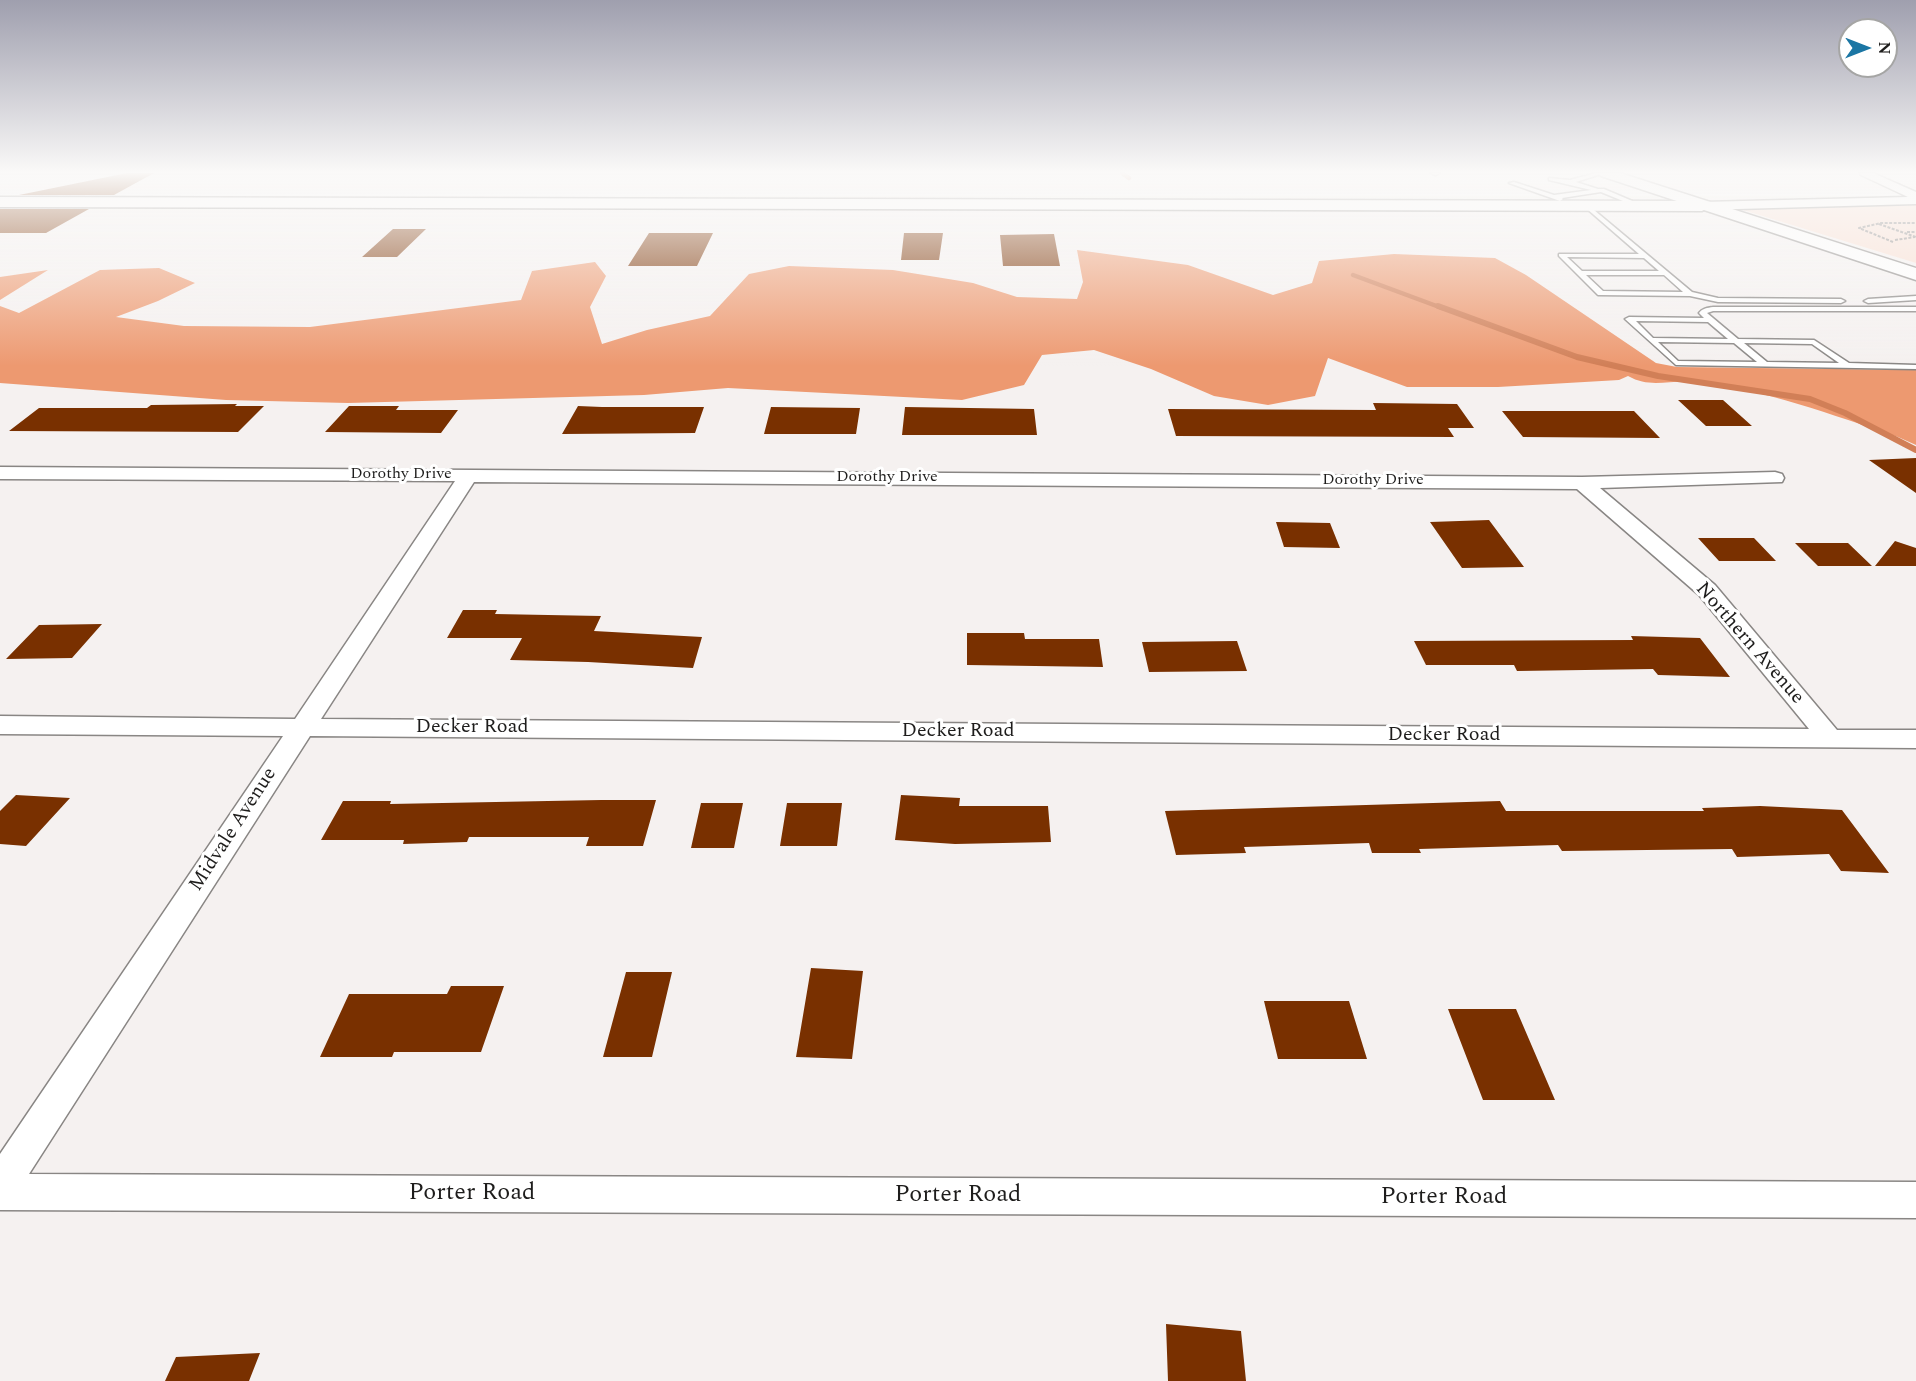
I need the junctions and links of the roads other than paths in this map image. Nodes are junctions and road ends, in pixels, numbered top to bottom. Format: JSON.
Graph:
{"nodes":[{"id":1,"x":1621,"y":237,"type":"edge"},
{"id":2,"x":1801,"y":237,"type":"edge"},
{"id":3,"x":1645,"y":256,"type":"junction"},
{"id":4,"x":1580,"y":273,"type":"junction"},
{"id":5,"x":1666,"y":273,"type":"junction"},
{"id":6,"x":1916,"y":274,"type":"edge"},
{"id":7,"x":1690,"y":294,"type":"junction"},
{"id":8,"x":1916,"y":298,"type":"edge"},
{"id":9,"x":1916,"y":309,"type":"edge"},
{"id":10,"x":1710,"y":320,"type":"junction"},
{"id":11,"x":1651,"y":340,"type":"junction"},
{"id":12,"x":1735,"y":341,"type":"junction"},
{"id":13,"x":1764,"y":364,"type":"junction"},
{"id":14,"x":1846,"y":366,"type":"junction"},
{"id":15,"x":1916,"y":367,"type":"edge"},
{"id":16,"x":0,"y":473,"type":"edge"},
{"id":17,"x":468,"y":476,"type":"junction"},
{"id":18,"x":1775,"y":478,"type":"dead end"},
{"id":19,"x":1582,"y":483,"type":"junction"},
{"id":20,"x":0,"y":725,"type":"edge"},
{"id":21,"x":302,"y":727,"type":"junction"},
{"id":22,"x":1830,"y":738,"type":"junction"},
{"id":23,"x":1916,"y":739,"type":"edge"},
{"id":24,"x":0,"y":1186,"type":"edge"},
{"id":25,"x":0,"y":1192,"type":"edge"},
{"id":26,"x":1916,"y":1200,"type":"edge"}],
"edges":[{"from":1,"to":3,"type":"lane"},
{"from":2,"to":6,"type":"street"},
{"from":3,"to":4,"type":"lane"},
{"from":3,"to":5,"type":"lane"},
{"from":4,"to":5,"type":"lane"},
{"from":4,"to":7,"type":"lane"},
{"from":5,"to":7,"type":"lane"},
{"from":7,"to":8,"type":"lane"},
{"from":9,"to":10,"type":"lane"},
{"from":10,"to":11,"type":"lane"},
{"from":10,"to":12,"type":"lane"},
{"from":11,"to":12,"type":"lane"},
{"from":11,"to":13,"type":"lane"},
{"from":12,"to":13,"type":"lane"},
{"from":12,"to":14,"type":"lane"},
{"from":13,"to":14,"type":"lane"},
{"from":14,"to":15,"type":"lane"},
{"from":16,"to":17,"type":"street","name":"Dorothy Drive"},
{"from":17,"to":19,"type":"street","name":"Dorothy Drive"},
{"from":17,"to":21,"type":"street","name":"Midvale Avenue"},
{"from":18,"to":19,"type":"street","name":"Dorothy Drive"},
{"from":19,"to":22,"type":"street","name":"Northern Avenue"},
{"from":20,"to":21,"type":"street","name":"Decker Road"},
{"from":21,"to":22,"type":"street","name":"Decker Road"},
{"from":21,"to":24,"type":"street","name":"Midvale Avenue"},
{"from":22,"to":23,"type":"street","name":"Decker Road"},
{"from":25,"to":26,"type":"street","name":"Porter Road"}]}
